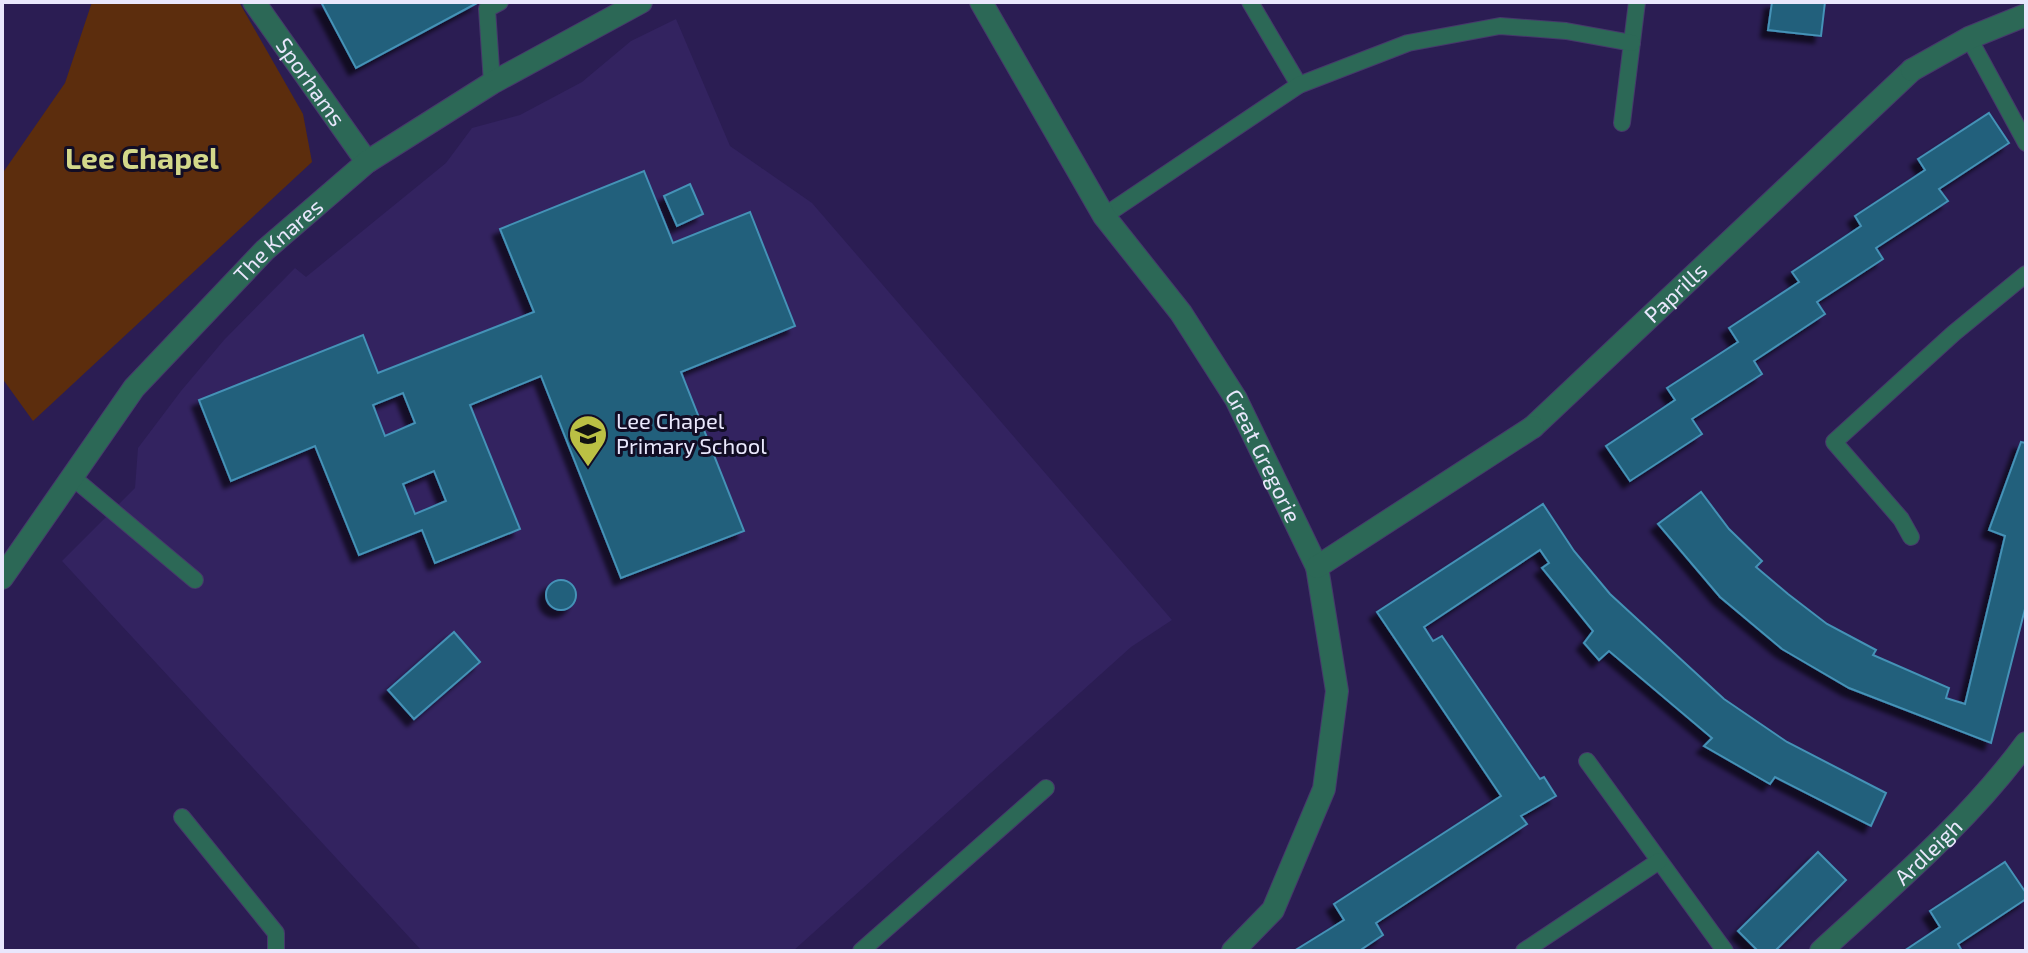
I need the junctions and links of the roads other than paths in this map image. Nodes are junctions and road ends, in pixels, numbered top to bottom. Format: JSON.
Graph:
{"nodes":[{"id":1,"x":254,"y":2,"type":"edge"},
{"id":2,"x":500,"y":2,"type":"edge"},
{"id":3,"x":641,"y":2,"type":"edge"},
{"id":4,"x":981,"y":2,"type":"edge"},
{"id":5,"x":1250,"y":2,"type":"edge"},
{"id":6,"x":1637,"y":2,"type":"edge"},
{"id":7,"x":2026,"y":15,"type":"edge"},
{"id":8,"x":1969,"y":38,"type":"junction"},
{"id":9,"x":1632,"y":43,"type":"junction"},
{"id":10,"x":492,"y":83,"type":"junction"},
{"id":11,"x":1299,"y":85,"type":"junction"},
{"id":12,"x":1622,"y":123,"type":"dead end"},
{"id":13,"x":2026,"y":143,"type":"edge"},
{"id":14,"x":367,"y":162,"type":"junction"},
{"id":15,"x":1104,"y":216,"type":"junction"},
{"id":16,"x":2026,"y":274,"type":"edge"},
{"id":17,"x":71,"y":476,"type":"junction"},
{"id":18,"x":1911,"y":537,"type":"dead end"},
{"id":19,"x":1317,"y":567,"type":"junction"},
{"id":20,"x":2,"y":578,"type":"edge"},
{"id":21,"x":195,"y":580,"type":"dead end"},
{"id":22,"x":2026,"y":743,"type":"edge"},
{"id":23,"x":1587,"y":761,"type":"dead end"},
{"id":24,"x":1046,"y":788,"type":"dead end"},
{"id":25,"x":182,"y":817,"type":"dead end"},
{"id":26,"x":1659,"y":861,"type":"junction"},
{"id":27,"x":276,"y":951,"type":"edge"},
{"id":28,"x":861,"y":951,"type":"edge"},
{"id":29,"x":1233,"y":951,"type":"edge"},
{"id":30,"x":1524,"y":951,"type":"edge"},
{"id":31,"x":1725,"y":951,"type":"edge"},
{"id":32,"x":1821,"y":951,"type":"edge"}],
"edges":[{"from":1,"to":14,"type":"street","name":"Sporhams"},
{"from":2,"to":10,"type":"lane"},
{"from":3,"to":10,"type":"street","name":"The Knares"},
{"from":4,"to":15,"type":"street","name":"Great Gregorie"},
{"from":5,"to":11,"type":"lane"},
{"from":6,"to":9,"type":"lane"},
{"from":7,"to":8,"type":"street","name":"Paprills"},
{"from":8,"to":13,"type":"lane"},
{"from":8,"to":19,"type":"street","name":"Paprills"},
{"from":9,"to":11,"type":"lane"},
{"from":9,"to":12,"type":"lane"},
{"from":10,"to":14,"type":"street","name":"The Knares"},
{"from":11,"to":15,"type":"lane"},
{"from":14,"to":17,"type":"street","name":"The Knares"},
{"from":15,"to":19,"type":"street","name":"Great Gregorie"},
{"from":16,"to":18,"type":"lane"},
{"from":17,"to":20,"type":"street","name":"The Knares"},
{"from":17,"to":21,"type":"lane"},
{"from":19,"to":29,"type":"street","name":"Great Gregorie"},
{"from":22,"to":32,"type":"street","name":"Ardleigh"},
{"from":23,"to":26,"type":"lane"},
{"from":24,"to":28,"type":"lane"},
{"from":25,"to":27,"type":"lane"},
{"from":26,"to":30,"type":"lane"},
{"from":26,"to":31,"type":"lane"}]}
